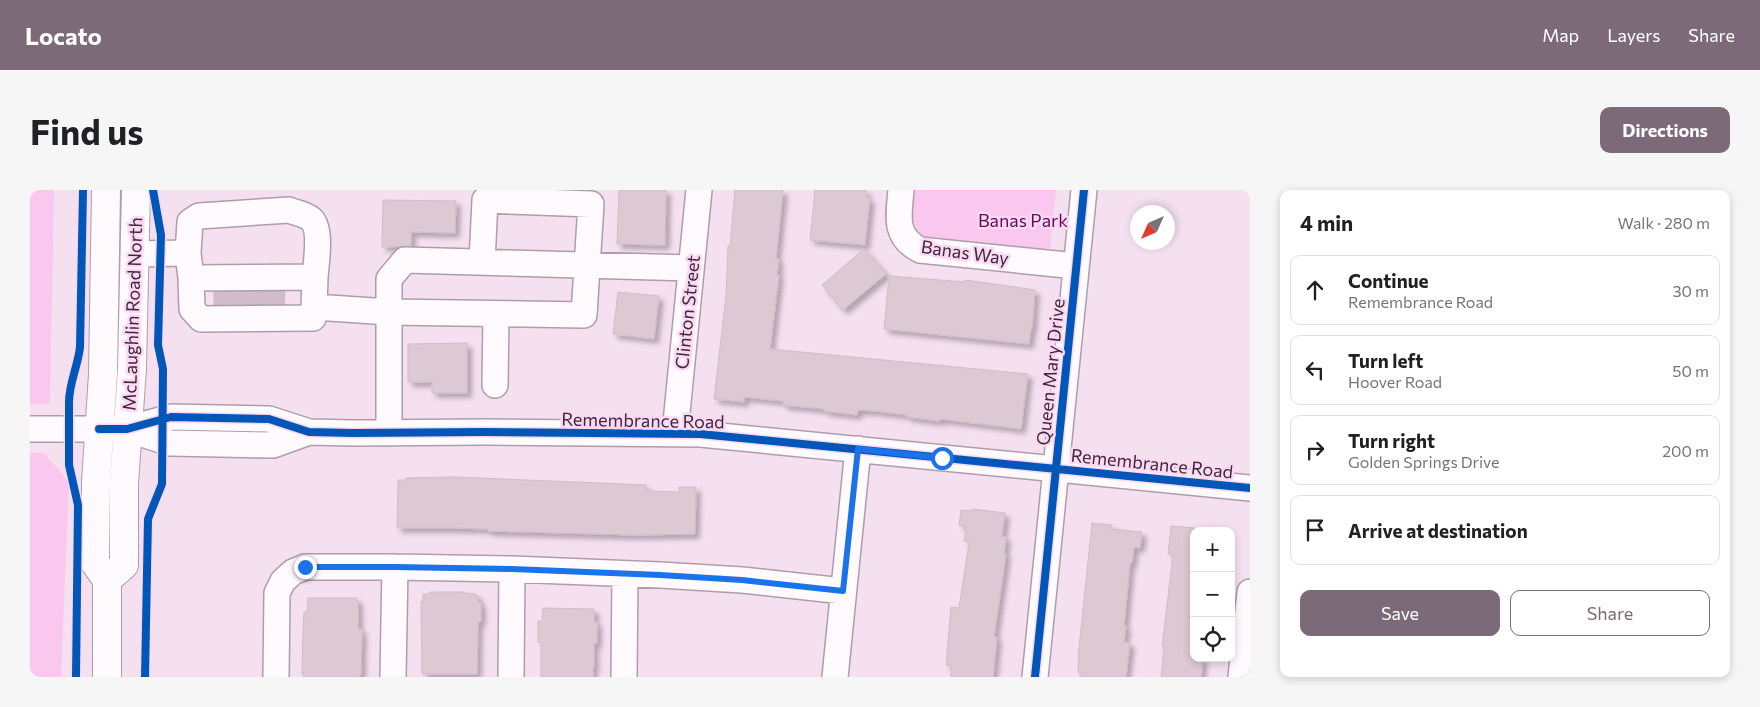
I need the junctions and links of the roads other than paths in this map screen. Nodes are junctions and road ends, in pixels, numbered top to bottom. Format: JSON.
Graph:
{"nodes":[{"id":1,"x":106,"y":190,"type":"edge"},
{"id":2,"x":136,"y":190,"type":"edge"},
{"id":3,"x":699,"y":190,"type":"edge"},
{"id":4,"x":901,"y":190,"type":"edge"},
{"id":5,"x":1084,"y":190,"type":"edge"},
{"id":6,"x":188,"y":253,"type":"junction"},
{"id":7,"x":134,"y":254,"type":"junction"},
{"id":8,"x":482,"y":262,"type":"junction"},
{"id":9,"x":588,"y":265,"type":"junction"},
{"id":10,"x":1076,"y":266,"type":"junction"},
{"id":11,"x":691,"y":268,"type":"junction"},
{"id":12,"x":315,"y":277,"type":"junction"},
{"id":13,"x":191,"y":278,"type":"junction"},
{"id":14,"x":249,"y":300,"type":"junction"},
{"id":15,"x":314,"y":307,"type":"junction"},
{"id":16,"x":389,"y":312,"type":"junction"},
{"id":17,"x":496,"y":315,"type":"junction"},
{"id":18,"x":496,"y":385,"type":"dead end"},
{"id":19,"x":30,"y":429,"type":"edge"},
{"id":20,"x":99,"y":429,"type":"junction"},
{"id":21,"x":127,"y":429,"type":"junction"},
{"id":22,"x":389,"y":433,"type":"junction"},
{"id":23,"x":674,"y":434,"type":"junction"},
{"id":24,"x":858,"y":449,"type":"junction"},
{"id":25,"x":1056,"y":469,"type":"junction"},
{"id":26,"x":1250,"y":488,"type":"edge"},
{"id":27,"x":395,"y":567,"type":"junction"},
{"id":28,"x":512,"y":569,"type":"junction"},
{"id":29,"x":625,"y":574,"type":"junction"},
{"id":30,"x":107,"y":580,"type":"junction"},
{"id":31,"x":843,"y":591,"type":"junction"},
{"id":32,"x":1250,"y":592,"type":"edge"},
{"id":33,"x":107,"y":677,"type":"edge"},
{"id":34,"x":276,"y":677,"type":"edge"},
{"id":35,"x":393,"y":677,"type":"edge"},
{"id":36,"x":511,"y":677,"type":"edge"},
{"id":37,"x":624,"y":677,"type":"edge"},
{"id":38,"x":835,"y":677,"type":"edge"},
{"id":39,"x":1035,"y":677,"type":"edge"},
{"id":40,"x":1241,"y":677,"type":"edge"}],
"edges":[{"from":1,"to":20,"type":"main road","name":"McLaughlin Road North"},
{"from":2,"to":7,"type":"main road","name":"McLaughlin Road North"},
{"from":3,"to":11,"type":"street","name":"Clinton Street"},
{"from":4,"to":10,"type":"street","name":"Banas Way"},
{"from":5,"to":10,"type":"street","name":"Queen Mary Drive"},
{"from":6,"to":7,"type":"street"},
{"from":6,"to":12,"type":"street"},
{"from":6,"to":13,"type":"street"},
{"from":7,"to":21,"type":"main road","name":"McLaughlin Road North"},
{"from":8,"to":9,"type":"street"},
{"from":8,"to":9,"type":"street"},
{"from":8,"to":16,"type":"street"},
{"from":9,"to":11,"type":"street"},
{"from":9,"to":17,"type":"street"},
{"from":10,"to":25,"type":"street","name":"Queen Mary Drive"},
{"from":11,"to":23,"type":"street","name":"Clinton Street"},
{"from":12,"to":14,"type":"street"},
{"from":12,"to":15,"type":"street"},
{"from":13,"to":14,"type":"street"},
{"from":13,"to":14,"type":"street"},
{"from":14,"to":15,"type":"street"},
{"from":15,"to":16,"type":"street"},
{"from":16,"to":17,"type":"street"},
{"from":16,"to":22,"type":"street"},
{"from":17,"to":18,"type":"street"},
{"from":19,"to":20,"type":"street","name":"Remembrance Road"},
{"from":20,"to":21,"type":"street","name":"Remembrance Road"},
{"from":20,"to":30,"type":"main road","name":"McLaughlin Road North"},
{"from":21,"to":22,"type":"street","name":"Remembrance Road"},
{"from":21,"to":30,"type":"main road","name":"McLaughlin Road North"},
{"from":22,"to":23,"type":"street","name":"Remembrance Road"},
{"from":23,"to":24,"type":"street","name":"Remembrance Road"},
{"from":24,"to":25,"type":"street","name":"Remembrance Road"},
{"from":24,"to":31,"type":"street"},
{"from":25,"to":26,"type":"street","name":"Remembrance Road"},
{"from":25,"to":39,"type":"street","name":"Queen Mary Drive"},
{"from":27,"to":28,"type":"street"},
{"from":27,"to":34,"type":"street"},
{"from":27,"to":35,"type":"street"},
{"from":28,"to":29,"type":"street"},
{"from":28,"to":36,"type":"street"},
{"from":29,"to":31,"type":"street"},
{"from":29,"to":37,"type":"street"},
{"from":30,"to":33,"type":"main road","name":"McLaughlin Road North"},
{"from":31,"to":38,"type":"street"},
{"from":32,"to":40,"type":"street"}]}
